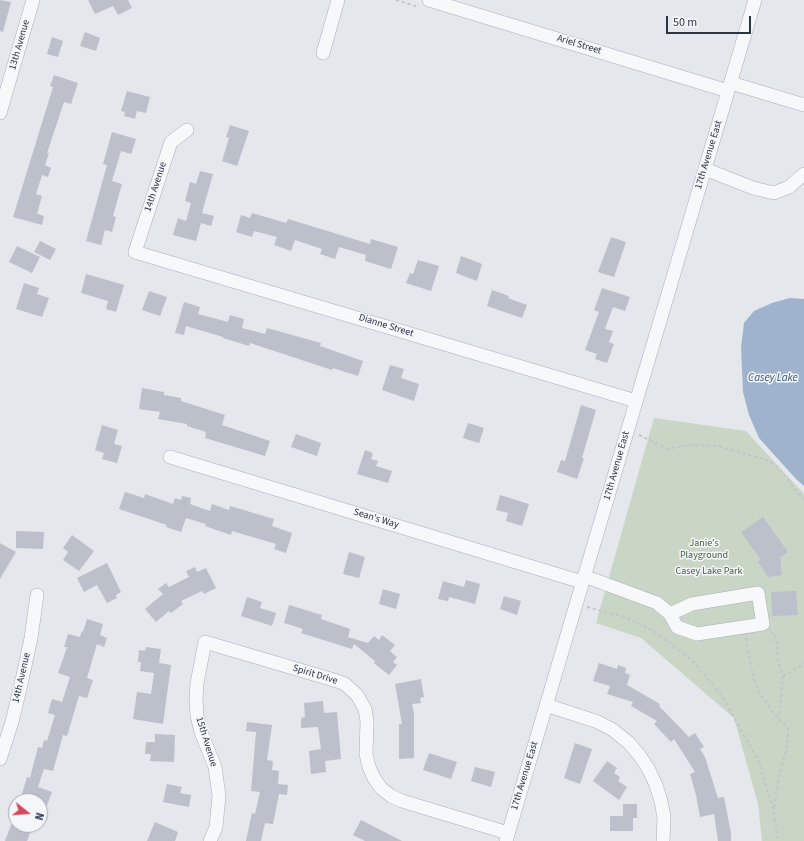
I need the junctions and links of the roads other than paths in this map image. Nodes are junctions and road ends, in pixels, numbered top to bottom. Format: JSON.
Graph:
{"nodes":[{"id":1,"x":33,"y":0,"type":"edge"},
{"id":2,"x":338,"y":0,"type":"edge"},
{"id":3,"x":429,"y":0,"type":"edge"},
{"id":4,"x":755,"y":0,"type":"edge"},
{"id":5,"x":323,"y":53,"type":"dead end"},
{"id":6,"x":729,"y":87,"type":"junction"},
{"id":7,"x":804,"y":106,"type":"edge"},
{"id":8,"x":0,"y":113,"type":"edge"},
{"id":9,"x":187,"y":130,"type":"dead end"},
{"id":10,"x":705,"y":169,"type":"junction"},
{"id":11,"x":804,"y":174,"type":"edge"},
{"id":12,"x":135,"y":252,"type":"joint"},
{"id":13,"x":636,"y":401,"type":"junction"},
{"id":14,"x":170,"y":457,"type":"dead end"},
{"id":15,"x":583,"y":579,"type":"junction"},
{"id":16,"x":37,"y":595,"type":"dead end"},
{"id":17,"x":670,"y":614,"type":"junction"},
{"id":18,"x":205,"y":642,"type":"joint"},
{"id":19,"x":546,"y":705,"type":"junction"},
{"id":20,"x":0,"y":759,"type":"edge"},
{"id":21,"x":507,"y":837,"type":"edge"},
{"id":22,"x":210,"y":841,"type":"edge"},
{"id":23,"x":663,"y":841,"type":"edge"}],
"edges":[{"from":1,"to":8,"type":"street","name":"13th Avenue"},
{"from":2,"to":5,"type":"street"},
{"from":3,"to":6,"type":"street","name":"Ariel Street"},
{"from":4,"to":6,"type":"street","name":"17th Avenue East"},
{"from":6,"to":7,"type":"street","name":"Ariel Street"},
{"from":6,"to":10,"type":"street","name":"17th Avenue East"},
{"from":9,"to":12,"type":"street","name":"14th Avenue"},
{"from":10,"to":11,"type":"street"},
{"from":10,"to":13,"type":"street","name":"17th Avenue East"},
{"from":12,"to":13,"type":"street","name":"Dianne Street"},
{"from":13,"to":15,"type":"street","name":"17th Avenue East"},
{"from":14,"to":15,"type":"street","name":"Sean's Way"},
{"from":15,"to":17,"type":"street","name":"Sean's Way"},
{"from":15,"to":19,"type":"street","name":"17th Avenue East"},
{"from":16,"to":20,"type":"street","name":"14th Avenue"},
{"from":17,"to":17,"type":"street","name":"Sean's Way"},
{"from":18,"to":21,"type":"street","name":"Spirit Drive"},
{"from":18,"to":22,"type":"street","name":"15th Avenue"},
{"from":19,"to":21,"type":"street","name":"17th Avenue East"},
{"from":19,"to":23,"type":"street"}]}
